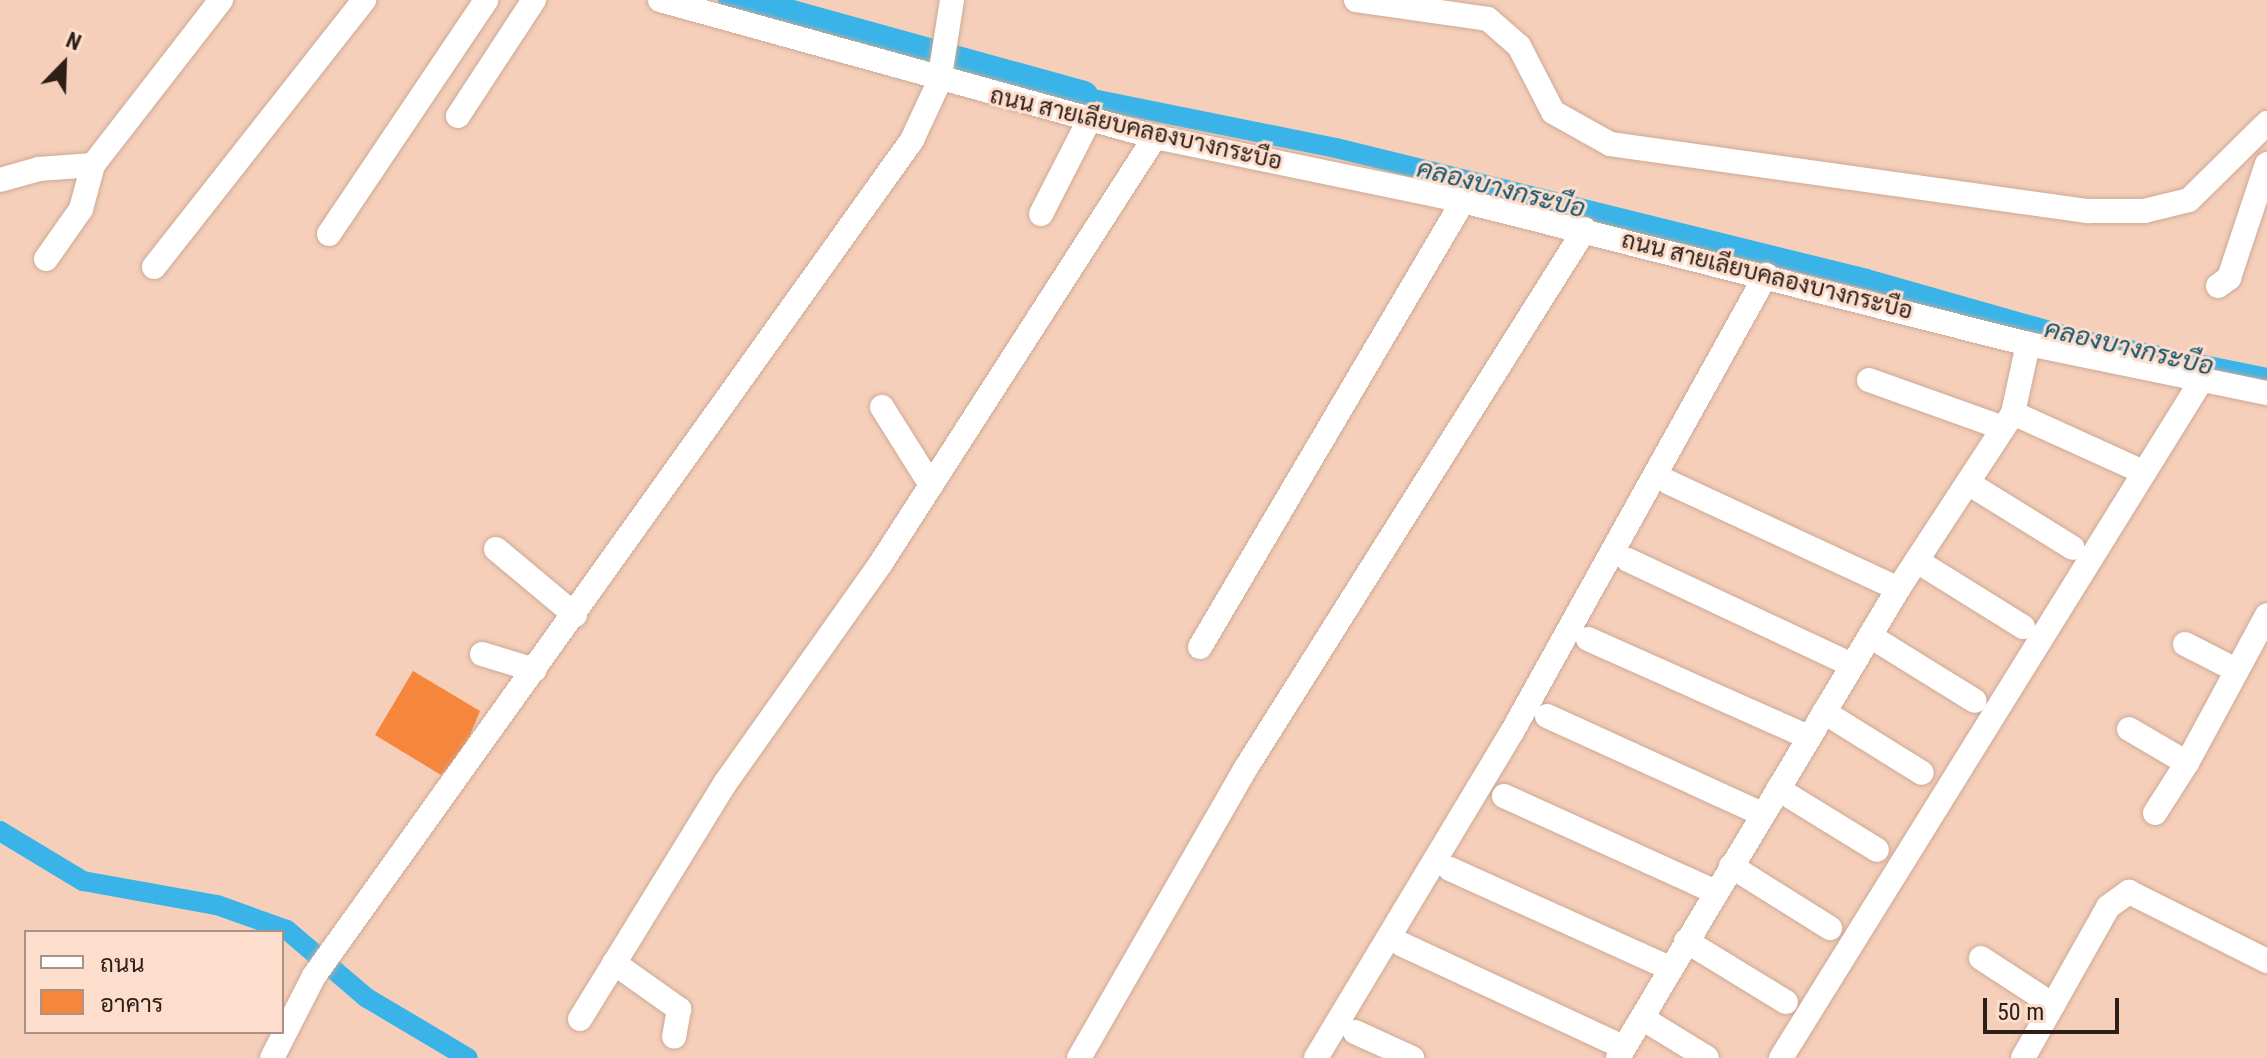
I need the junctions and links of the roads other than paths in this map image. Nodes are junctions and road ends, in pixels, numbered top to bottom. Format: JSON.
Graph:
{"nodes":[{"id":1,"x":221,"y":0,"type":"edge"},
{"id":2,"x":364,"y":0,"type":"edge"},
{"id":3,"x":486,"y":0,"type":"edge"},
{"id":4,"x":534,"y":0,"type":"edge"},
{"id":5,"x":660,"y":0,"type":"edge"},
{"id":6,"x":952,"y":0,"type":"edge"},
{"id":7,"x":1356,"y":0,"type":"edge"},
{"id":8,"x":939,"y":82,"type":"junction"},
{"id":9,"x":458,"y":116,"type":"dead end"},
{"id":10,"x":1089,"y":120,"type":"junction"},
{"id":11,"x":2267,"y":123,"type":"edge"},
{"id":12,"x":1155,"y":137,"type":"junction"},
{"id":13,"x":2246,"y":140,"type":"junction"},
{"id":14,"x":2267,"y":156,"type":"edge"},
{"id":15,"x":2267,"y":164,"type":"edge"},
{"id":16,"x":93,"y":165,"type":"junction"},
{"id":17,"x":0,"y":180,"type":"edge"},
{"id":18,"x":1463,"y":201,"type":"junction"},
{"id":19,"x":1041,"y":214,"type":"dead end"},
{"id":20,"x":1585,"y":229,"type":"junction"},
{"id":21,"x":329,"y":234,"type":"dead end"},
{"id":22,"x":46,"y":259,"type":"dead end"},
{"id":23,"x":154,"y":267,"type":"dead end"},
{"id":24,"x":1766,"y":275,"type":"junction"},
{"id":25,"x":2218,"y":286,"type":"dead end"},
{"id":26,"x":2028,"y":344,"type":"junction"},
{"id":27,"x":2203,"y":378,"type":"junction"},
{"id":28,"x":1869,"y":380,"type":"dead end"},
{"id":29,"x":2267,"y":393,"type":"edge"},
{"id":30,"x":882,"y":407,"type":"dead end"},
{"id":31,"x":2008,"y":421,"type":"junction"},
{"id":32,"x":2132,"y":467,"type":"dead end"},
{"id":33,"x":1668,"y":482,"type":"dead end"},
{"id":34,"x":1968,"y":483,"type":"junction"},
{"id":35,"x":931,"y":485,"type":"junction"},
{"id":36,"x":2073,"y":548,"type":"dead end"},
{"id":37,"x":496,"y":549,"type":"dead end"},
{"id":38,"x":1628,"y":560,"type":"dead end"},
{"id":39,"x":1917,"y":561,"type":"junction"},
{"id":40,"x":1898,"y":589,"type":"junction"},
{"id":41,"x":575,"y":615,"type":"junction"},
{"id":42,"x":2267,"y":615,"type":"edge"},
{"id":43,"x":2023,"y":627,"type":"dead end"},
{"id":44,"x":1870,"y":636,"type":"junction"},
{"id":45,"x":1588,"y":639,"type":"dead end"},
{"id":46,"x":2185,"y":644,"type":"dead end"},
{"id":47,"x":1200,"y":647,"type":"dead end"},
{"id":48,"x":482,"y":654,"type":"dead end"},
{"id":49,"x":1852,"y":665,"type":"junction"},
{"id":50,"x":535,"y":670,"type":"junction"},
{"id":51,"x":2236,"y":670,"type":"junction"},
{"id":52,"x":1975,"y":701,"type":"dead end"},
{"id":53,"x":1824,"y":712,"type":"junction"},
{"id":54,"x":1547,"y":716,"type":"dead end"},
{"id":55,"x":2129,"y":729,"type":"dead end"},
{"id":56,"x":1808,"y":737,"type":"junction"},
{"id":57,"x":2187,"y":763,"type":"junction"},
{"id":58,"x":1922,"y":773,"type":"dead end"},
{"id":59,"x":1778,"y":789,"type":"junction"},
{"id":60,"x":1504,"y":796,"type":"dead end"},
{"id":61,"x":2155,"y":813,"type":"dead end"},
{"id":62,"x":1762,"y":814,"type":"junction"},
{"id":63,"x":1877,"y":850,"type":"dead end"},
{"id":64,"x":1731,"y":866,"type":"junction"},
{"id":65,"x":1450,"y":869,"type":"dead end"},
{"id":66,"x":1716,"y":892,"type":"junction"},
{"id":67,"x":1830,"y":928,"type":"dead end"},
{"id":68,"x":1686,"y":941,"type":"junction"},
{"id":69,"x":1401,"y":944,"type":"dead end"},
{"id":70,"x":1981,"y":958,"type":"dead end"},
{"id":71,"x":2267,"y":961,"type":"edge"},
{"id":72,"x":614,"y":963,"type":"junction"},
{"id":73,"x":1669,"y":968,"type":"junction"},
{"id":74,"x":1786,"y":1002,"type":"dead end"},
{"id":75,"x":2053,"y":1005,"type":"junction"},
{"id":76,"x":1642,"y":1018,"type":"junction"},
{"id":77,"x":580,"y":1019,"type":"dead end"},
{"id":78,"x":1355,"y":1032,"type":"dead end"},
{"id":79,"x":674,"y":1037,"type":"dead end"},
{"id":80,"x":1620,"y":1053,"type":"edge"},
{"id":81,"x":272,"y":1058,"type":"edge"},
{"id":82,"x":1079,"y":1058,"type":"edge"},
{"id":83,"x":1316,"y":1058,"type":"edge"},
{"id":84,"x":1412,"y":1058,"type":"edge"},
{"id":85,"x":1707,"y":1058,"type":"edge"},
{"id":86,"x":1781,"y":1058,"type":"edge"},
{"id":87,"x":2023,"y":1058,"type":"edge"}],
"edges":[{"from":1,"to":16,"type":"street"},
{"from":2,"to":23,"type":"street"},
{"from":3,"to":21,"type":"street"},
{"from":4,"to":9,"type":"street"},
{"from":5,"to":8,"type":"street","name":"ถนน สายเลียบคลองบางกระบือ"},
{"from":6,"to":8,"type":"street"},
{"from":7,"to":13,"type":"street"},
{"from":8,"to":10,"type":"street","name":"ถนน สายเลียบคลองบางกระบือ"},
{"from":8,"to":41,"type":"street"},
{"from":10,"to":12,"type":"street","name":"ถนน สายเลียบคลองบางกระบือ"},
{"from":10,"to":19,"type":"street"},
{"from":11,"to":13,"type":"street"},
{"from":12,"to":18,"type":"street","name":"ถนน สายเลียบคลองบางกระบือ"},
{"from":12,"to":35,"type":"street"},
{"from":13,"to":14,"type":"street"},
{"from":15,"to":25,"type":"street"},
{"from":16,"to":17,"type":"street"},
{"from":16,"to":22,"type":"street"},
{"from":18,"to":20,"type":"street","name":"ถนน สายเลียบคลองบางกระบือ"},
{"from":18,"to":47,"type":"street"},
{"from":20,"to":24,"type":"street","name":"ถนน สายเลียบคลองบางกระบือ"},
{"from":20,"to":82,"type":"street"},
{"from":24,"to":26,"type":"street","name":"ถนน สายเลียบคลองบางกระบือ"},
{"from":24,"to":83,"type":"street"},
{"from":26,"to":27,"type":"street","name":"ถนน สายเลียบคลองบางกระบือ"},
{"from":26,"to":31,"type":"street"},
{"from":27,"to":29,"type":"street","name":"ถนน สายเลียบคลองบางกระบือ"},
{"from":27,"to":86,"type":"street"},
{"from":28,"to":31,"type":"street"},
{"from":30,"to":35,"type":"street"},
{"from":31,"to":32,"type":"street"},
{"from":31,"to":34,"type":"street"},
{"from":33,"to":40,"type":"street"},
{"from":34,"to":36,"type":"street"},
{"from":34,"to":39,"type":"street"},
{"from":35,"to":72,"type":"street"},
{"from":37,"to":41,"type":"street"},
{"from":38,"to":49,"type":"street"},
{"from":39,"to":40,"type":"street"},
{"from":39,"to":43,"type":"street"},
{"from":40,"to":44,"type":"street"},
{"from":41,"to":50,"type":"street"},
{"from":42,"to":51,"type":"street"},
{"from":44,"to":49,"type":"street"},
{"from":44,"to":52,"type":"street"},
{"from":45,"to":56,"type":"street"},
{"from":46,"to":51,"type":"street"},
{"from":48,"to":50,"type":"street"},
{"from":49,"to":53,"type":"street"},
{"from":50,"to":81,"type":"street"},
{"from":51,"to":57,"type":"street"},
{"from":53,"to":56,"type":"street"},
{"from":53,"to":58,"type":"street"},
{"from":54,"to":62,"type":"street"},
{"from":55,"to":57,"type":"street"},
{"from":56,"to":59,"type":"street"},
{"from":57,"to":61,"type":"street"},
{"from":59,"to":62,"type":"street"},
{"from":59,"to":63,"type":"street"},
{"from":60,"to":66,"type":"street"},
{"from":62,"to":64,"type":"street"},
{"from":64,"to":66,"type":"street"},
{"from":64,"to":67,"type":"street"},
{"from":65,"to":73,"type":"street"},
{"from":66,"to":68,"type":"street"},
{"from":68,"to":73,"type":"street"},
{"from":68,"to":74,"type":"street"},
{"from":69,"to":80,"type":"street"},
{"from":70,"to":75,"type":"street"},
{"from":71,"to":75,"type":"street"},
{"from":72,"to":77,"type":"street"},
{"from":72,"to":79,"type":"street"},
{"from":73,"to":76,"type":"street"},
{"from":75,"to":87,"type":"street"},
{"from":76,"to":80,"type":"street"},
{"from":76,"to":85,"type":"street"},
{"from":78,"to":84,"type":"street"}]}
